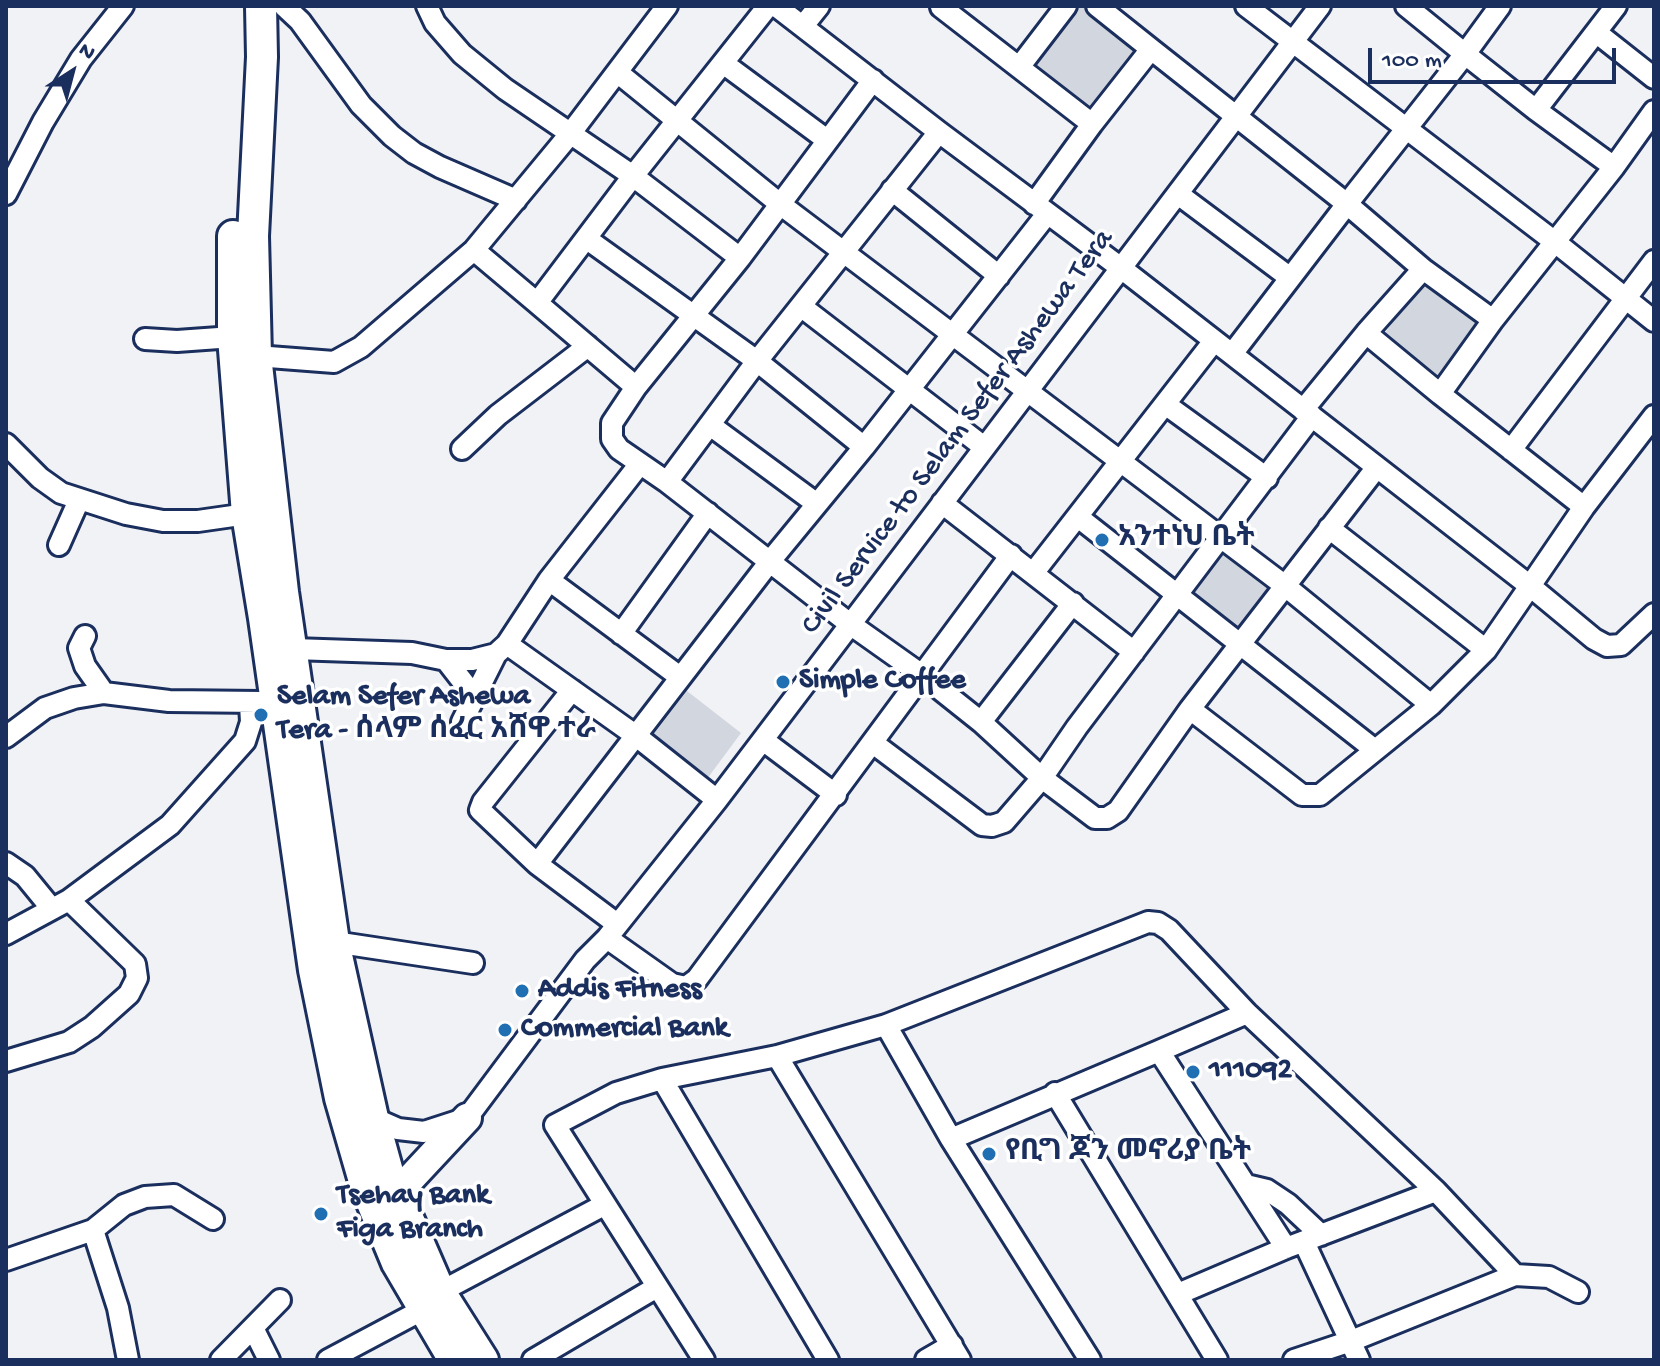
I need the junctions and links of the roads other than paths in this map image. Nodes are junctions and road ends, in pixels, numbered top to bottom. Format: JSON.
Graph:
{"nodes":[{"id":1,"x":123,"y":6,"type":"edge"},
{"id":2,"x":241,"y":6,"type":"edge"},
{"id":3,"x":261,"y":6,"type":"edge"},
{"id":4,"x":284,"y":6,"type":"edge"},
{"id":5,"x":427,"y":6,"type":"edge"},
{"id":6,"x":667,"y":6,"type":"edge"},
{"id":7,"x":768,"y":6,"type":"edge"},
{"id":8,"x":819,"y":6,"type":"edge"},
{"id":9,"x":941,"y":6,"type":"edge"},
{"id":10,"x":1066,"y":6,"type":"edge"},
{"id":11,"x":1097,"y":6,"type":"edge"},
{"id":12,"x":1246,"y":6,"type":"edge"},
{"id":13,"x":1320,"y":6,"type":"edge"},
{"id":14,"x":1406,"y":6,"type":"edge"},
{"id":15,"x":1500,"y":6,"type":"edge"},
{"id":16,"x":1616,"y":6,"type":"edge"},
{"id":17,"x":791,"y":13,"type":"edge"},
{"id":18,"x":1597,"y":33,"type":"junction"},
{"id":19,"x":1293,"y":43,"type":"junction"},
{"id":20,"x":1151,"y":49,"type":"junction"},
{"id":21,"x":1465,"y":54,"type":"junction"},
{"id":22,"x":723,"y":63,"type":"junction"},
{"id":23,"x":1020,"y":66,"type":"junction"},
{"id":24,"x":617,"y":72,"type":"junction"},
{"id":25,"x":1654,"y":78,"type":"edge"},
{"id":26,"x":873,"y":80,"type":"junction"},
{"id":27,"x":1536,"y":110,"type":"junction"},
{"id":28,"x":1654,"y":111,"type":"edge"},
{"id":29,"x":1236,"y":115,"type":"junction"},
{"id":30,"x":677,"y":122,"type":"junction"},
{"id":31,"x":1092,"y":124,"type":"junction"},
{"id":32,"x":1406,"y":129,"type":"junction"},
{"id":33,"x":939,"y":132,"type":"junction"},
{"id":34,"x":570,"y":134,"type":"junction"},
{"id":35,"x":827,"y":140,"type":"junction"},
{"id":36,"x":1614,"y":167,"type":"junction"},
{"id":37,"x":633,"y":176,"type":"junction"},
{"id":38,"x":892,"y":190,"type":"junction"},
{"id":39,"x":6,"y":194,"type":"edge"},
{"id":40,"x":1178,"y":194,"type":"junction"},
{"id":41,"x":516,"y":200,"type":"junction"},
{"id":42,"x":780,"y":204,"type":"junction"},
{"id":43,"x":1347,"y":204,"type":"junction"},
{"id":44,"x":1040,"y":209,"type":"junction"},
{"id":45,"x":587,"y":239,"type":"junction"},
{"id":46,"x":1555,"y":242,"type":"junction"},
{"id":47,"x":474,"y":250,"type":"junction"},
{"id":48,"x":844,"y":252,"type":"junction"},
{"id":49,"x":740,"y":258,"type":"junction"},
{"id":50,"x":1654,"y":261,"type":"edge"},
{"id":51,"x":1121,"y":268,"type":"junction"},
{"id":52,"x":1423,"y":269,"type":"junction"},
{"id":53,"x":999,"y":276,"type":"junction"},
{"id":54,"x":1289,"y":277,"type":"junction"},
{"id":55,"x":1625,"y":300,"type":"junction"},
{"id":56,"x":537,"y":303,"type":"junction"},
{"id":57,"x":802,"y":307,"type":"junction"},
{"id":58,"x":695,"y":315,"type":"junction"},
{"id":59,"x":1493,"y":320,"type":"junction"},
{"id":60,"x":1654,"y":321,"type":"edge"},
{"id":61,"x":1366,"y":333,"type":"junction"},
{"id":62,"x":952,"y":335,"type":"junction"},
{"id":63,"x":145,"y":339,"type":"dead end"},
{"id":64,"x":1214,"y":341,"type":"junction"},
{"id":65,"x":245,"y":346,"type":"junction"},
{"id":66,"x":588,"y":346,"type":"junction"},
{"id":67,"x":1232,"y":354,"type":"junction"},
{"id":68,"x":757,"y":361,"type":"junction"},
{"id":69,"x":636,"y":387,"type":"junction"},
{"id":70,"x":1026,"y":389,"type":"junction"},
{"id":71,"x":908,"y":391,"type":"junction"},
{"id":72,"x":1440,"y":394,"type":"junction"},
{"id":73,"x":1165,"y":404,"type":"junction"},
{"id":74,"x":1307,"y":413,"type":"junction"},
{"id":75,"x":710,"y":425,"type":"junction"},
{"id":76,"x":1650,"y":428,"type":"edge"},
{"id":77,"x":6,"y":444,"type":"edge"},
{"id":78,"x":864,"y":447,"type":"junction"},
{"id":79,"x":984,"y":447,"type":"junction"},
{"id":80,"x":462,"y":449,"type":"dead end"},
{"id":81,"x":1511,"y":450,"type":"junction"},
{"id":82,"x":1120,"y":464,"type":"junction"},
{"id":83,"x":639,"y":465,"type":"junction"},
{"id":84,"x":1377,"y":467,"type":"junction"},
{"id":85,"x":1267,"y":478,"type":"junction"},
{"id":86,"x":667,"y":482,"type":"junction"},
{"id":87,"x":79,"y":500,"type":"junction"},
{"id":88,"x":942,"y":503,"type":"junction"},
{"id":89,"x":817,"y":504,"type":"junction"},
{"id":90,"x":1584,"y":507,"type":"junction"},
{"id":91,"x":708,"y":513,"type":"junction"},
{"id":92,"x":247,"y":514,"type":"junction"},
{"id":93,"x":1078,"y":517,"type":"junction"},
{"id":94,"x":1329,"y":528,"type":"junction"},
{"id":95,"x":1221,"y":538,"type":"junction"},
{"id":96,"x":59,"y":545,"type":"dead end"},
{"id":97,"x":1011,"y":555,"type":"junction"},
{"id":98,"x":771,"y":560,"type":"junction"},
{"id":99,"x":1034,"y":572,"type":"junction"},
{"id":100,"x":549,"y":580,"type":"junction"},
{"id":101,"x":1284,"y":585,"type":"junction"},
{"id":102,"x":1530,"y":586,"type":"junction"},
{"id":103,"x":271,"y":593,"type":"junction"},
{"id":104,"x":1178,"y":596,"type":"junction"},
{"id":105,"x":1073,"y":603,"type":"junction"},
{"id":106,"x":1654,"y":614,"type":"edge"},
{"id":107,"x":850,"y":624,"type":"junction"},
{"id":108,"x":621,"y":634,"type":"junction"},
{"id":109,"x":85,"y":636,"type":"dead end"},
{"id":110,"x":1242,"y":644,"type":"junction"},
{"id":111,"x":293,"y":649,"type":"junction"},
{"id":112,"x":502,"y":649,"type":"junction"},
{"id":113,"x":1486,"y":650,"type":"junction"},
{"id":114,"x":1134,"y":652,"type":"junction"},
{"id":115,"x":446,"y":660,"type":"junction"},
{"id":116,"x":922,"y":675,"type":"junction"},
{"id":117,"x":680,"y":677,"type":"junction"},
{"id":118,"x":572,"y":690,"type":"junction"},
{"id":119,"x":104,"y":693,"type":"junction"},
{"id":120,"x":474,"y":696,"type":"junction"},
{"id":121,"x":262,"y":702,"type":"junction"},
{"id":122,"x":1431,"y":705,"type":"junction"},
{"id":123,"x":1190,"y":709,"type":"junction"},
{"id":124,"x":462,"y":722,"type":"dead end"},
{"id":125,"x":981,"y":722,"type":"junction"},
{"id":126,"x":635,"y":735,"type":"junction"},
{"id":127,"x":6,"y":737,"type":"edge"},
{"id":128,"x":763,"y":740,"type":"junction"},
{"id":129,"x":873,"y":743,"type":"junction"},
{"id":130,"x":1375,"y":750,"type":"junction"},
{"id":131,"x":1042,"y":778,"type":"junction"},
{"id":132,"x":836,"y":795,"type":"junction"},
{"id":133,"x":717,"y":800,"type":"junction"},
{"id":134,"x":6,"y":863,"type":"edge"},
{"id":135,"x":537,"y":864,"type":"junction"},
{"id":136,"x":61,"y":904,"type":"junction"},
{"id":137,"x":612,"y":931,"type":"junction"},
{"id":138,"x":6,"y":934,"type":"edge"},
{"id":139,"x":334,"y":942,"type":"junction"},
{"id":140,"x":473,"y":963,"type":"dead end"},
{"id":141,"x":1247,"y":1013,"type":"junction"},
{"id":142,"x":886,"y":1025,"type":"junction"},
{"id":143,"x":1159,"y":1051,"type":"junction"},
{"id":144,"x":777,"y":1056,"type":"junction"},
{"id":145,"x":6,"y":1061,"type":"edge"},
{"id":146,"x":662,"y":1079,"type":"junction"},
{"id":147,"x":1055,"y":1093,"type":"junction"},
{"id":148,"x":373,"y":1118,"type":"junction"},
{"id":149,"x":467,"y":1118,"type":"junction"},
{"id":150,"x":951,"y":1139,"type":"junction"},
{"id":151,"x":1246,"y":1185,"type":"junction"},
{"id":152,"x":1436,"y":1191,"type":"junction"},
{"id":153,"x":398,"y":1192,"type":"junction"},
{"id":154,"x":604,"y":1205,"type":"junction"},
{"id":155,"x":213,"y":1219,"type":"dead end"},
{"id":156,"x":93,"y":1230,"type":"junction"},
{"id":157,"x":1304,"y":1242,"type":"junction"},
{"id":158,"x":6,"y":1260,"type":"edge"},
{"id":159,"x":1515,"y":1275,"type":"junction"},
{"id":160,"x":657,"y":1287,"type":"junction"},
{"id":161,"x":1578,"y":1292,"type":"dead end"},
{"id":162,"x":1178,"y":1294,"type":"junction"},
{"id":163,"x":280,"y":1300,"type":"dead end"},
{"id":164,"x":432,"y":1300,"type":"junction"},
{"id":165,"x":253,"y":1328,"type":"junction"},
{"id":166,"x":1355,"y":1350,"type":"edge"},
{"id":167,"x":956,"y":1353,"type":"edge"},
{"id":168,"x":697,"y":1358,"type":"edge"},
{"id":169,"x":128,"y":1360,"type":"edge"},
{"id":170,"x":221,"y":1360,"type":"edge"},
{"id":171,"x":269,"y":1360,"type":"edge"},
{"id":172,"x":328,"y":1360,"type":"edge"},
{"id":173,"x":454,"y":1360,"type":"edge"},
{"id":174,"x":483,"y":1360,"type":"edge"},
{"id":175,"x":533,"y":1360,"type":"edge"},
{"id":176,"x":828,"y":1360,"type":"edge"},
{"id":177,"x":926,"y":1360,"type":"edge"},
{"id":178,"x":1090,"y":1360,"type":"edge"},
{"id":179,"x":1217,"y":1360,"type":"edge"},
{"id":180,"x":1294,"y":1360,"type":"edge"}],
"edges":[{"from":1,"to":39,"type":"street"},
{"from":2,"to":65,"type":"main road"},
{"from":3,"to":65,"type":"main road"},
{"from":4,"to":41,"type":"street"},
{"from":5,"to":34,"type":"street"},
{"from":6,"to":24,"type":"street"},
{"from":7,"to":22,"type":"street"},
{"from":8,"to":17,"type":"street"},
{"from":9,"to":23,"type":"street"},
{"from":10,"to":23,"type":"street"},
{"from":11,"to":20,"type":"street"},
{"from":12,"to":19,"type":"street"},
{"from":13,"to":19,"type":"street","name":"Civil Service to Selam Sefer Ashewa Tera"},
{"from":14,"to":21,"type":"street"},
{"from":15,"to":21,"type":"street"},
{"from":16,"to":18,"type":"street"},
{"from":17,"to":26,"type":"street"},
{"from":18,"to":25,"type":"street"},
{"from":18,"to":27,"type":"street"},
{"from":19,"to":29,"type":"street","name":"Civil Service to Selam Sefer Ashewa Tera"},
{"from":19,"to":32,"type":"street"},
{"from":20,"to":29,"type":"street"},
{"from":20,"to":31,"type":"street"},
{"from":21,"to":27,"type":"street"},
{"from":21,"to":32,"type":"street"},
{"from":22,"to":30,"type":"street"},
{"from":22,"to":35,"type":"street"},
{"from":23,"to":31,"type":"street"},
{"from":24,"to":30,"type":"street"},
{"from":24,"to":34,"type":"street"},
{"from":26,"to":33,"type":"street"},
{"from":26,"to":35,"type":"street"},
{"from":27,"to":36,"type":"street"},
{"from":28,"to":36,"type":"street"},
{"from":29,"to":40,"type":"street","name":"Civil Service to Selam Sefer Ashewa Tera"},
{"from":29,"to":43,"type":"street"},
{"from":30,"to":37,"type":"street"},
{"from":30,"to":42,"type":"street"},
{"from":31,"to":44,"type":"street"},
{"from":32,"to":43,"type":"street"},
{"from":32,"to":46,"type":"street"},
{"from":33,"to":38,"type":"street"},
{"from":33,"to":44,"type":"street"},
{"from":34,"to":37,"type":"street"},
{"from":34,"to":41,"type":"street"},
{"from":35,"to":42,"type":"street"},
{"from":36,"to":46,"type":"street"},
{"from":37,"to":45,"type":"street"},
{"from":37,"to":49,"type":"street"},
{"from":38,"to":48,"type":"street"},
{"from":38,"to":53,"type":"street"},
{"from":40,"to":51,"type":"street","name":"Civil Service to Selam Sefer Ashewa Tera"},
{"from":40,"to":54,"type":"street"},
{"from":41,"to":47,"type":"street"},
{"from":42,"to":48,"type":"street"},
{"from":42,"to":49,"type":"street"},
{"from":43,"to":52,"type":"street"},
{"from":43,"to":54,"type":"street"},
{"from":44,"to":51,"type":"street"},
{"from":44,"to":53,"type":"street"},
{"from":45,"to":56,"type":"street"},
{"from":45,"to":58,"type":"street"},
{"from":46,"to":55,"type":"street"},
{"from":46,"to":59,"type":"street"},
{"from":47,"to":56,"type":"street"},
{"from":47,"to":65,"type":"street"},
{"from":48,"to":57,"type":"street"},
{"from":48,"to":62,"type":"street"},
{"from":49,"to":58,"type":"street"},
{"from":50,"to":55,"type":"street"},
{"from":51,"to":64,"type":"street"},
{"from":51,"to":70,"type":"street","name":"Civil Service to Selam Sefer Ashewa Tera"},
{"from":52,"to":59,"type":"street"},
{"from":52,"to":61,"type":"street"},
{"from":53,"to":62,"type":"street"},
{"from":54,"to":67,"type":"street"},
{"from":55,"to":60,"type":"street"},
{"from":55,"to":81,"type":"street"},
{"from":56,"to":66,"type":"street"},
{"from":57,"to":68,"type":"street"},
{"from":57,"to":71,"type":"street"},
{"from":58,"to":68,"type":"street"},
{"from":58,"to":69,"type":"street"},
{"from":59,"to":72,"type":"street"},
{"from":61,"to":72,"type":"street"},
{"from":61,"to":74,"type":"street"},
{"from":62,"to":70,"type":"street"},
{"from":62,"to":71,"type":"street"},
{"from":63,"to":65,"type":"street"},
{"from":64,"to":67,"type":"street"},
{"from":64,"to":73,"type":"street"},
{"from":65,"to":92,"type":"main road"},
{"from":65,"to":103,"type":"main road"},
{"from":66,"to":69,"type":"street"},
{"from":66,"to":80,"type":"street"},
{"from":67,"to":74,"type":"street"},
{"from":68,"to":75,"type":"street"},
{"from":68,"to":78,"type":"street"},
{"from":69,"to":83,"type":"street"},
{"from":70,"to":79,"type":"street","name":"Civil Service to Selam Sefer Ashewa Tera"},
{"from":70,"to":82,"type":"street"},
{"from":71,"to":78,"type":"street"},
{"from":71,"to":79,"type":"street"},
{"from":72,"to":81,"type":"street"},
{"from":73,"to":82,"type":"street"},
{"from":73,"to":85,"type":"street"},
{"from":74,"to":84,"type":"street"},
{"from":74,"to":85,"type":"street"},
{"from":75,"to":86,"type":"street"},
{"from":75,"to":89,"type":"street"},
{"from":76,"to":90,"type":"street"},
{"from":77,"to":87,"type":"street"},
{"from":78,"to":89,"type":"street"},
{"from":79,"to":88,"type":"street","name":"Civil Service to Selam Sefer Ashewa Tera"},
{"from":81,"to":90,"type":"street"},
{"from":82,"to":93,"type":"street"},
{"from":82,"to":95,"type":"street"},
{"from":83,"to":86,"type":"street"},
{"from":83,"to":100,"type":"street"},
{"from":84,"to":94,"type":"street"},
{"from":84,"to":102,"type":"street"},
{"from":85,"to":95,"type":"street"},
{"from":86,"to":91,"type":"street"},
{"from":87,"to":92,"type":"street"},
{"from":87,"to":96,"type":"street"},
{"from":88,"to":97,"type":"street"},
{"from":88,"to":107,"type":"street","name":"Civil Service to Selam Sefer Ashewa Tera"},
{"from":89,"to":98,"type":"street"},
{"from":90,"to":102,"type":"street"},
{"from":91,"to":98,"type":"street"},
{"from":91,"to":108,"type":"street"},
{"from":92,"to":103,"type":"main road"},
{"from":93,"to":99,"type":"street"},
{"from":93,"to":104,"type":"street"},
{"from":94,"to":101,"type":"street"},
{"from":94,"to":113,"type":"street"},
{"from":95,"to":101,"type":"street"},
{"from":95,"to":104,"type":"street"},
{"from":97,"to":99,"type":"street"},
{"from":97,"to":116,"type":"street"},
{"from":98,"to":107,"type":"street"},
{"from":98,"to":117,"type":"street"},
{"from":99,"to":105,"type":"street"},
{"from":100,"to":108,"type":"street"},
{"from":100,"to":112,"type":"street"},
{"from":101,"to":110,"type":"street"},
{"from":101,"to":122,"type":"street"},
{"from":102,"to":106,"type":"street"},
{"from":102,"to":113,"type":"street"},
{"from":103,"to":111,"type":"main road"},
{"from":103,"to":121,"type":"main road"},
{"from":104,"to":110,"type":"street"},
{"from":104,"to":114,"type":"street"},
{"from":105,"to":114,"type":"street"},
{"from":105,"to":125,"type":"street"},
{"from":107,"to":116,"type":"street"},
{"from":107,"to":128,"type":"street","name":"Civil Service to Selam Sefer Ashewa Tera"},
{"from":108,"to":117,"type":"street"},
{"from":109,"to":119,"type":"street"},
{"from":110,"to":123,"type":"street"},
{"from":110,"to":130,"type":"street"},
{"from":111,"to":115,"type":"street"},
{"from":111,"to":139,"type":"main road"},
{"from":112,"to":115,"type":"street"},
{"from":112,"to":118,"type":"street"},
{"from":112,"to":120,"type":"street"},
{"from":113,"to":122,"type":"street"},
{"from":114,"to":131,"type":"street"},
{"from":115,"to":120,"type":"street"},
{"from":116,"to":125,"type":"street"},
{"from":116,"to":129,"type":"street"},
{"from":117,"to":126,"type":"street"},
{"from":118,"to":126,"type":"street"},
{"from":118,"to":135,"type":"street"},
{"from":119,"to":121,"type":"street"},
{"from":119,"to":127,"type":"street"},
{"from":120,"to":124,"type":"street"},
{"from":121,"to":136,"type":"street"},
{"from":121,"to":164,"type":"main road"},
{"from":122,"to":130,"type":"street"},
{"from":123,"to":130,"type":"street"},
{"from":123,"to":131,"type":"street"},
{"from":125,"to":131,"type":"street"},
{"from":126,"to":133,"type":"street"},
{"from":126,"to":135,"type":"street"},
{"from":128,"to":132,"type":"street"},
{"from":128,"to":133,"type":"street","name":"Civil Service to Selam Sefer Ashewa Tera"},
{"from":129,"to":131,"type":"street"},
{"from":129,"to":132,"type":"street"},
{"from":132,"to":137,"type":"street"},
{"from":133,"to":137,"type":"street","name":"Civil Service to Selam Sefer Ashewa Tera"},
{"from":134,"to":136,"type":"street"},
{"from":135,"to":137,"type":"street"},
{"from":136,"to":138,"type":"street"},
{"from":136,"to":145,"type":"street"},
{"from":137,"to":149,"type":"street","name":"Civil Service to Selam Sefer Ashewa Tera"},
{"from":139,"to":140,"type":"street"},
{"from":139,"to":148,"type":"main road"},
{"from":141,"to":142,"type":"street"},
{"from":141,"to":143,"type":"street"},
{"from":141,"to":152,"type":"street"},
{"from":142,"to":144,"type":"street"},
{"from":142,"to":150,"type":"street"},
{"from":143,"to":147,"type":"street"},
{"from":143,"to":151,"type":"street"},
{"from":144,"to":146,"type":"street"},
{"from":144,"to":167,"type":"street"},
{"from":146,"to":154,"type":"street"},
{"from":146,"to":176,"type":"street"},
{"from":147,"to":150,"type":"street"},
{"from":147,"to":162,"type":"street"},
{"from":148,"to":149,"type":"street"},
{"from":148,"to":153,"type":"main road"},
{"from":149,"to":153,"type":"street"},
{"from":150,"to":178,"type":"street"},
{"from":151,"to":157,"type":"street"},
{"from":151,"to":157,"type":"street"},
{"from":152,"to":157,"type":"street"},
{"from":152,"to":159,"type":"street"},
{"from":153,"to":164,"type":"main road"},
{"from":154,"to":160,"type":"street"},
{"from":154,"to":164,"type":"street"},
{"from":155,"to":156,"type":"street"},
{"from":156,"to":158,"type":"street"},
{"from":156,"to":169,"type":"street"},
{"from":157,"to":162,"type":"street"},
{"from":157,"to":166,"type":"street"},
{"from":159,"to":161,"type":"street"},
{"from":159,"to":166,"type":"street"},
{"from":160,"to":168,"type":"street"},
{"from":160,"to":175,"type":"street"},
{"from":162,"to":179,"type":"street"},
{"from":163,"to":165,"type":"street"},
{"from":164,"to":172,"type":"street"},
{"from":164,"to":173,"type":"main road"},
{"from":164,"to":174,"type":"main road"},
{"from":165,"to":170,"type":"street"},
{"from":165,"to":171,"type":"street"},
{"from":166,"to":180,"type":"street"},
{"from":167,"to":177,"type":"street"}]}
